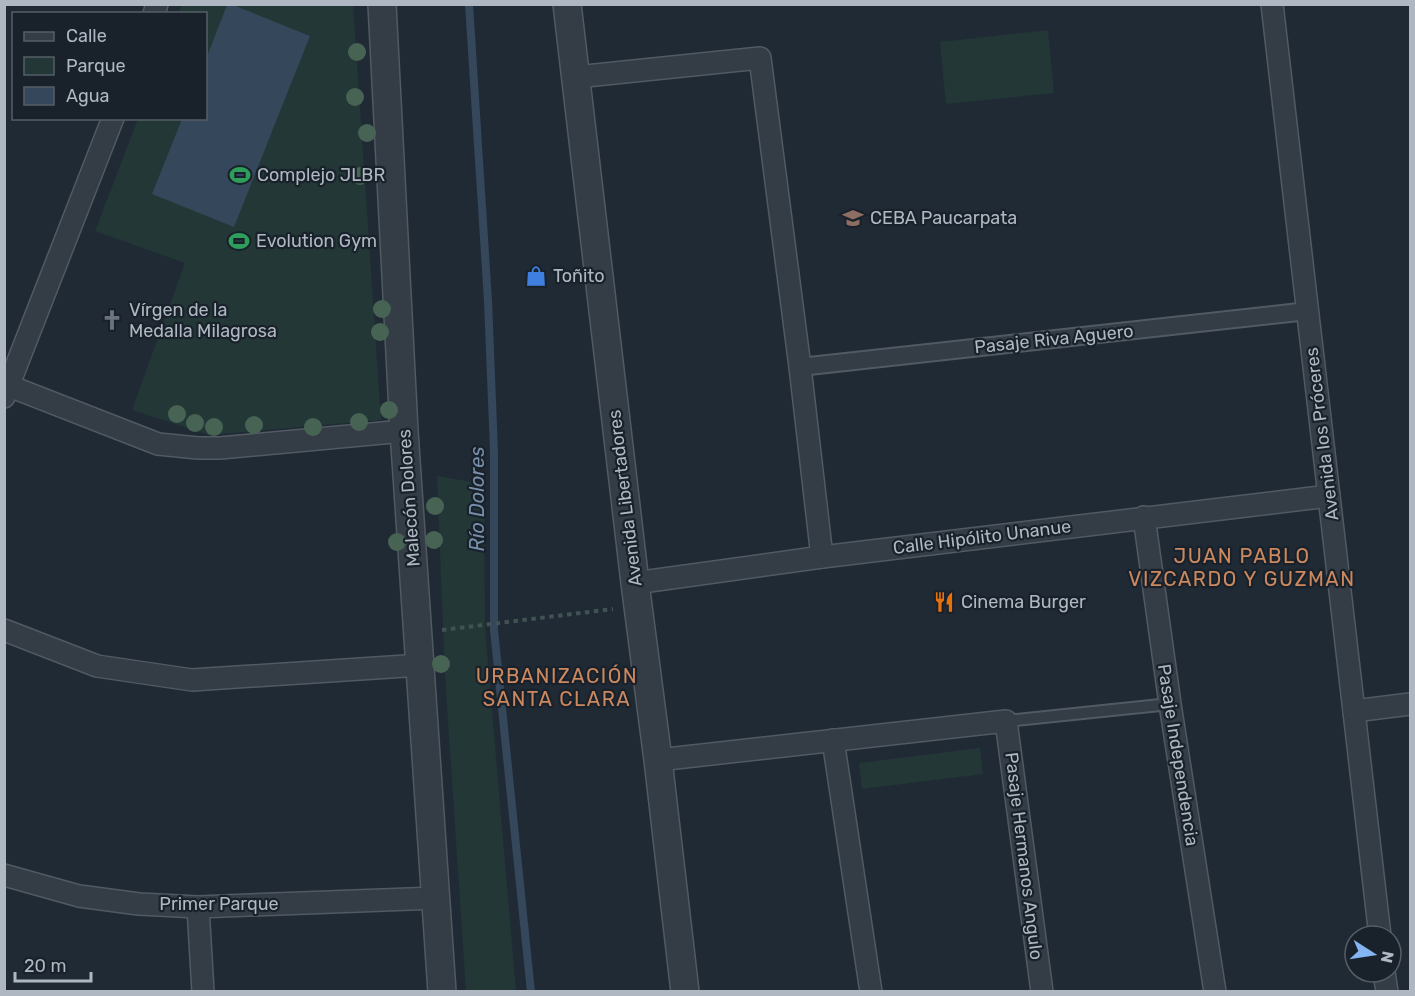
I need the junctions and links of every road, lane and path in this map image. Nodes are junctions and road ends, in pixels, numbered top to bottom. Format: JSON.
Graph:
{"nodes":[{"id":1,"x":382,"y":4,"type":"edge"},
{"id":2,"x":567,"y":4,"type":"edge"},
{"id":3,"x":1272,"y":4,"type":"edge"},
{"id":4,"x":576,"y":77,"type":"junction"},
{"id":5,"x":112,"y":120,"type":"edge"},
{"id":6,"x":1308,"y":311,"type":"junction"},
{"id":7,"x":800,"y":367,"type":"junction"},
{"id":8,"x":6,"y":389,"type":"edge"},
{"id":9,"x":404,"y":431,"type":"junction"},
{"id":10,"x":1329,"y":496,"type":"junction"},
{"id":11,"x":1144,"y":517,"type":"junction"},
{"id":12,"x":822,"y":557,"type":"junction"},
{"id":13,"x":636,"y":594,"type":"junction"},
{"id":14,"x":463,"y":628,"type":"dead end"},
{"id":15,"x":4,"y":630,"type":"edge"},
{"id":16,"x":421,"y":665,"type":"junction"},
{"id":17,"x":1170,"y":704,"type":"junction"},
{"id":18,"x":1410,"y":704,"type":"edge"},
{"id":19,"x":1354,"y":711,"type":"junction"},
{"id":20,"x":1006,"y":722,"type":"junction"},
{"id":21,"x":833,"y":740,"type":"junction"},
{"id":22,"x":658,"y":760,"type":"junction"},
{"id":23,"x":4,"y":875,"type":"edge"},
{"id":24,"x":436,"y":898,"type":"junction"},
{"id":25,"x":198,"y":907,"type":"junction"},
{"id":26,"x":1379,"y":924,"type":"edge"},
{"id":27,"x":203,"y":992,"type":"edge"},
{"id":28,"x":442,"y":992,"type":"edge"},
{"id":29,"x":685,"y":992,"type":"edge"},
{"id":30,"x":871,"y":992,"type":"edge"},
{"id":31,"x":1042,"y":992,"type":"edge"},
{"id":32,"x":1215,"y":992,"type":"edge"}],
"edges":[{"from":1,"to":9,"type":"street","name":"Malecón Dolores"},
{"from":2,"to":4,"type":"street","name":"Avenida Libertadores"},
{"from":3,"to":6,"type":"street","name":"Avenida los Próceres"},
{"from":4,"to":7,"type":"street"},
{"from":4,"to":13,"type":"street","name":"Avenida Libertadores"},
{"from":5,"to":8,"type":"street"},
{"from":6,"to":7,"type":"street","name":"Pasaje Riva Aguero"},
{"from":6,"to":10,"type":"street","name":"Avenida los Próceres"},
{"from":7,"to":12,"type":"street"},
{"from":8,"to":9,"type":"street"},
{"from":9,"to":16,"type":"street","name":"Malecón Dolores"},
{"from":10,"to":11,"type":"street","name":"Calle Hipólito Unanue"},
{"from":10,"to":19,"type":"street","name":"Avenida los Próceres"},
{"from":11,"to":12,"type":"street","name":"Calle Hipólito Unanue"},
{"from":11,"to":17,"type":"street","name":"Pasaje Independencia"},
{"from":12,"to":13,"type":"street","name":"Calle Hipólito Unanue"},
{"from":13,"to":14,"type":"path"},
{"from":13,"to":22,"type":"street","name":"Avenida Libertadores"},
{"from":15,"to":16,"type":"street"},
{"from":16,"to":24,"type":"street","name":"Malecón Dolores"},
{"from":17,"to":20,"type":"lane"},
{"from":17,"to":32,"type":"street","name":"Pasaje Independencia"},
{"from":18,"to":19,"type":"street"},
{"from":19,"to":26,"type":"street","name":"Avenida los Próceres"},
{"from":20,"to":21,"type":"street"},
{"from":20,"to":31,"type":"street","name":"Pasaje Hermanos Angulo"},
{"from":21,"to":22,"type":"street"},
{"from":21,"to":30,"type":"street"},
{"from":22,"to":29,"type":"street","name":"Avenida Libertadores"},
{"from":23,"to":25,"type":"street","name":"Primer Parque"},
{"from":24,"to":25,"type":"street","name":"Primer Parque"},
{"from":24,"to":28,"type":"street","name":"Malecón Dolores"},
{"from":25,"to":27,"type":"street"}]}
